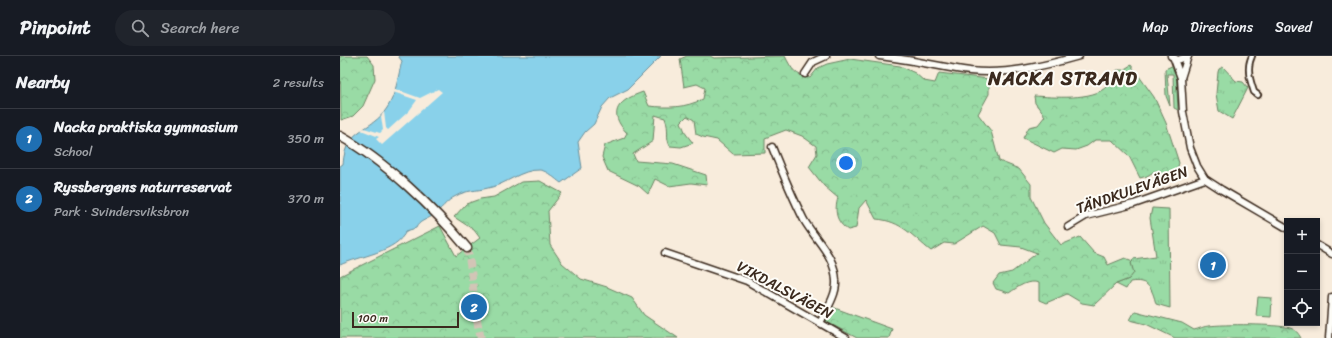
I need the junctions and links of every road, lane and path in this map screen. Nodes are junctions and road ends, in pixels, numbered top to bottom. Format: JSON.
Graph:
{"nodes":[{"id":1,"x":826,"y":56,"type":"edge"},
{"id":2,"x":879,"y":56,"type":"edge"},
{"id":3,"x":1079,"y":56,"type":"edge"},
{"id":4,"x":1188,"y":56,"type":"edge"},
{"id":5,"x":1252,"y":56,"type":"edge"},
{"id":6,"x":1172,"y":57,"type":"edge"},
{"id":7,"x":805,"y":74,"type":"dead end"},
{"id":8,"x":1181,"y":78,"type":"junction"},
{"id":9,"x":1258,"y":95,"type":"dead end"},
{"id":10,"x":340,"y":136,"type":"edge"},
{"id":11,"x":772,"y":147,"type":"dead end"},
{"id":12,"x":1205,"y":179,"type":"junction"},
{"id":13,"x":1284,"y":226,"type":"edge"},
{"id":14,"x":1068,"y":227,"type":"dead end"},
{"id":15,"x":1320,"y":247,"type":"edge"},
{"id":16,"x":467,"y":248,"type":"tunnel mouth"},
{"id":17,"x":665,"y":253,"type":"dead end"},
{"id":18,"x":1332,"y":254,"type":"edge"},
{"id":19,"x":1332,"y":296,"type":"edge"},
{"id":20,"x":820,"y":323,"type":"junction"},
{"id":21,"x":846,"y":338,"type":"edge"},
{"id":22,"x":1330,"y":338,"type":"edge"}],
"edges":[{"from":1,"to":7,"type":"street"},
{"from":2,"to":3,"type":"street"},
{"from":4,"to":6,"type":"street"},
{"from":4,"to":8,"type":"street"},
{"from":5,"to":9,"type":"street"},
{"from":6,"to":8,"type":"street"},
{"from":8,"to":12,"type":"street"},
{"from":10,"to":16,"type":"street"},
{"from":11,"to":20,"type":"street"},
{"from":12,"to":13,"type":"street"},
{"from":12,"to":14,"type":"street","name":"TÄNDKULEVÄGEN"},
{"from":15,"to":18,"type":"street"},
{"from":17,"to":20,"type":"street","name":"VIKDALSVÄGEN"},
{"from":19,"to":22,"type":"street"},
{"from":20,"to":21,"type":"street","name":"VIKDALSVÄGEN"}]}
